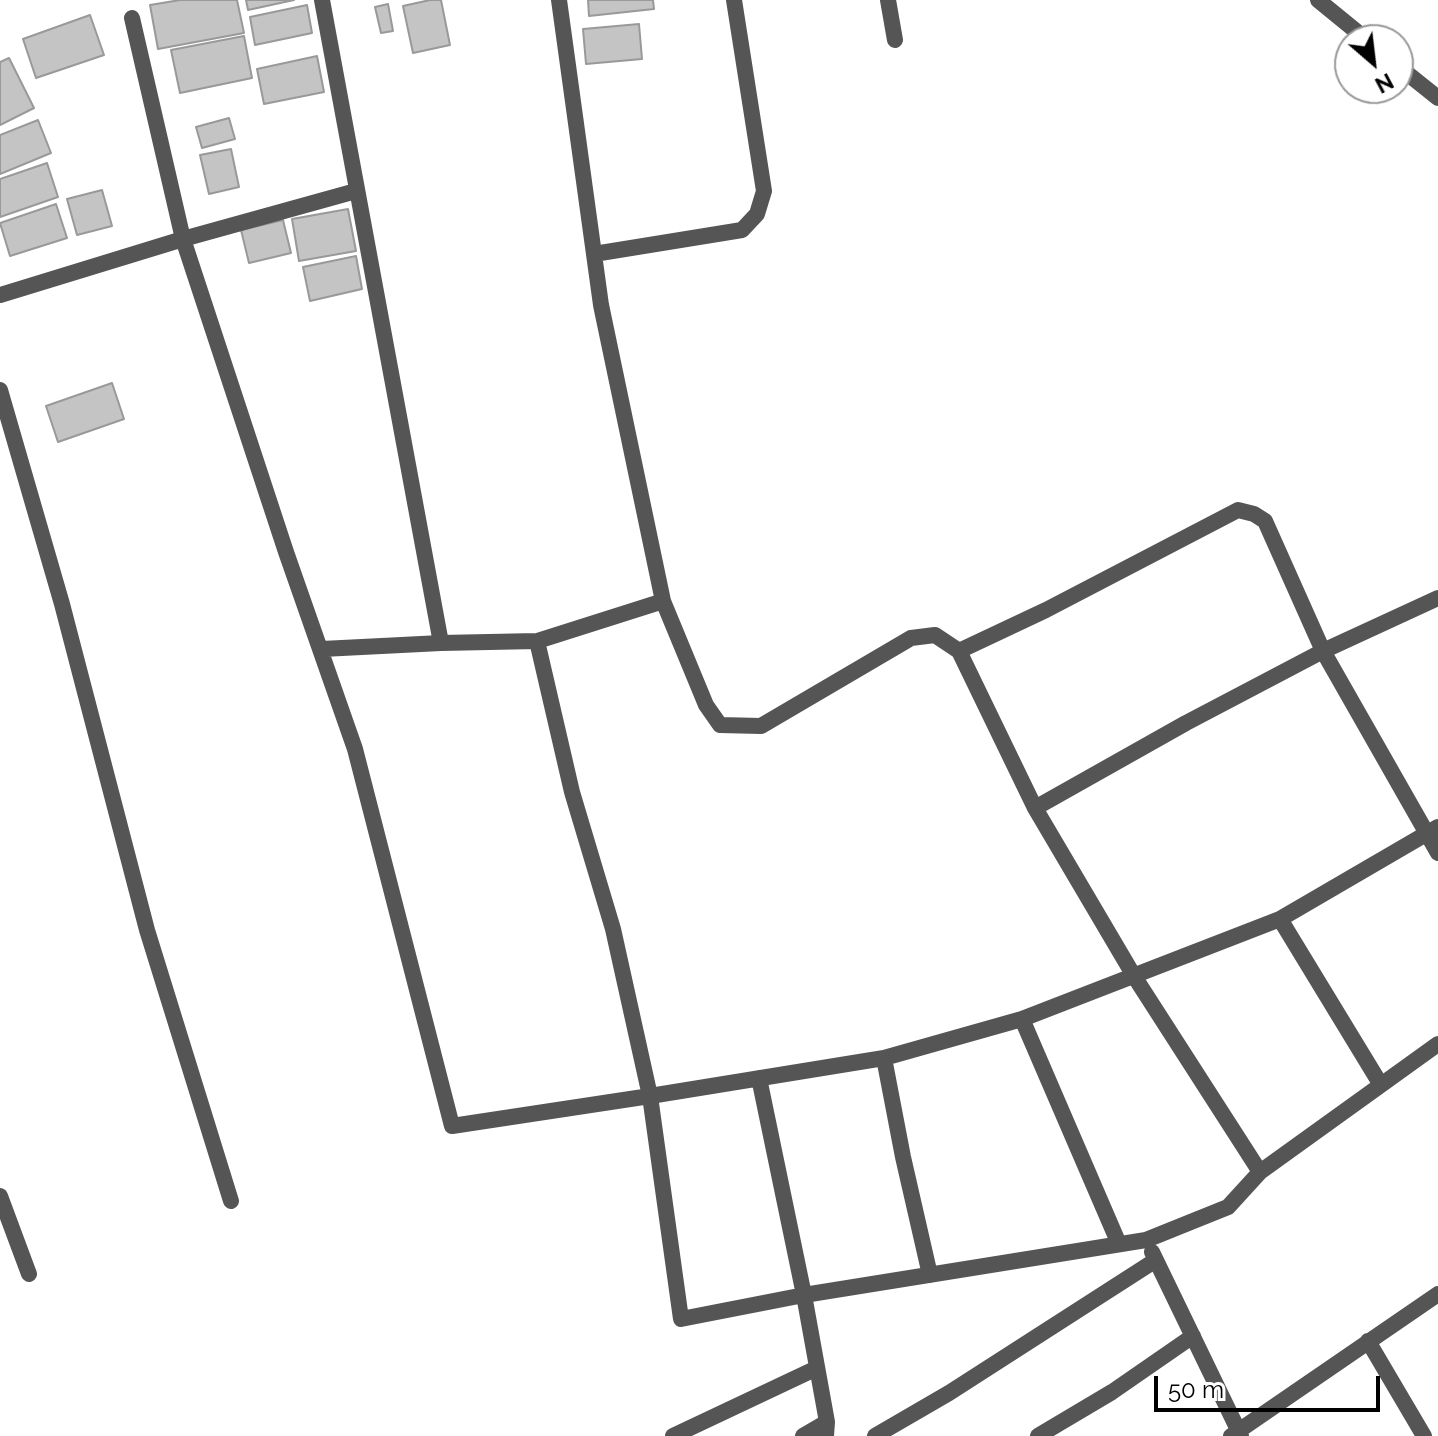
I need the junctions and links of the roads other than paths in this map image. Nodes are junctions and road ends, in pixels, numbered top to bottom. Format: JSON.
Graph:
{"nodes":[{"id":1,"x":322,"y":0,"type":"edge"},
{"id":2,"x":559,"y":0,"type":"edge"},
{"id":3,"x":734,"y":0,"type":"edge"},
{"id":4,"x":888,"y":0,"type":"edge"},
{"id":5,"x":1318,"y":0,"type":"edge"},
{"id":6,"x":132,"y":18,"type":"dead end"},
{"id":7,"x":1347,"y":24,"type":"edge"},
{"id":8,"x":895,"y":40,"type":"dead end"},
{"id":9,"x":1414,"y":79,"type":"edge"},
{"id":10,"x":1438,"y":98,"type":"edge"},
{"id":11,"x":356,"y":191,"type":"junction"},
{"id":12,"x":183,"y":239,"type":"junction"},
{"id":13,"x":594,"y":254,"type":"junction"},
{"id":14,"x":0,"y":295,"type":"edge"},
{"id":15,"x":0,"y":390,"type":"edge"},
{"id":16,"x":1438,"y":598,"type":"edge"},
{"id":17,"x":663,"y":601,"type":"junction"},
{"id":18,"x":537,"y":641,"type":"junction"},
{"id":19,"x":441,"y":643,"type":"junction"},
{"id":20,"x":322,"y":649,"type":"junction"},
{"id":21,"x":959,"y":651,"type":"junction"},
{"id":22,"x":1323,"y":651,"type":"junction"},
{"id":23,"x":1035,"y":808,"type":"junction"},
{"id":24,"x":1431,"y":830,"type":"edge"},
{"id":25,"x":1438,"y":853,"type":"edge"},
{"id":26,"x":1280,"y":919,"type":"junction"},
{"id":27,"x":1134,"y":976,"type":"junction"},
{"id":28,"x":1022,"y":1019,"type":"junction"},
{"id":29,"x":1438,"y":1044,"type":"edge"},
{"id":30,"x":884,"y":1058,"type":"junction"},
{"id":31,"x":759,"y":1078,"type":"junction"},
{"id":32,"x":1381,"y":1085,"type":"junction"},
{"id":33,"x":650,"y":1096,"type":"junction"},
{"id":34,"x":1260,"y":1172,"type":"junction"},
{"id":35,"x":0,"y":1196,"type":"edge"},
{"id":36,"x":231,"y":1201,"type":"dead end"},
{"id":37,"x":1146,"y":1240,"type":"junction"},
{"id":38,"x":1119,"y":1244,"type":"junction"},
{"id":39,"x":1156,"y":1260,"type":"junction"},
{"id":40,"x":29,"y":1274,"type":"dead end"},
{"id":41,"x":930,"y":1275,"type":"junction"},
{"id":42,"x":1438,"y":1294,"type":"edge"},
{"id":43,"x":804,"y":1295,"type":"junction"},
{"id":44,"x":1193,"y":1336,"type":"junction"},
{"id":45,"x":1368,"y":1341,"type":"junction"},
{"id":46,"x":817,"y":1368,"type":"junction"},
{"id":47,"x":826,"y":1429,"type":"edge"},
{"id":48,"x":1237,"y":1434,"type":"edge"},
{"id":49,"x":673,"y":1436,"type":"edge"},
{"id":50,"x":803,"y":1436,"type":"edge"},
{"id":51,"x":875,"y":1436,"type":"edge"},
{"id":52,"x":1038,"y":1436,"type":"edge"},
{"id":53,"x":1424,"y":1436,"type":"edge"}],
"edges":[{"from":1,"to":11,"type":"street"},
{"from":2,"to":13,"type":"street"},
{"from":3,"to":13,"type":"street"},
{"from":4,"to":8,"type":"street"},
{"from":5,"to":7,"type":"street"},
{"from":6,"to":12,"type":"street"},
{"from":9,"to":10,"type":"street"},
{"from":11,"to":12,"type":"street"},
{"from":11,"to":19,"type":"street"},
{"from":12,"to":14,"type":"street"},
{"from":12,"to":20,"type":"street"},
{"from":13,"to":17,"type":"street"},
{"from":15,"to":36,"type":"street"},
{"from":16,"to":22,"type":"street"},
{"from":17,"to":18,"type":"street"},
{"from":17,"to":21,"type":"street"},
{"from":18,"to":19,"type":"street"},
{"from":18,"to":33,"type":"street"},
{"from":19,"to":20,"type":"street"},
{"from":20,"to":33,"type":"street"},
{"from":21,"to":22,"type":"street"},
{"from":21,"to":23,"type":"street"},
{"from":22,"to":23,"type":"street"},
{"from":22,"to":24,"type":"street"},
{"from":23,"to":27,"type":"street"},
{"from":24,"to":25,"type":"street"},
{"from":24,"to":26,"type":"street"},
{"from":26,"to":27,"type":"street"},
{"from":26,"to":32,"type":"street"},
{"from":27,"to":28,"type":"street"},
{"from":27,"to":34,"type":"street"},
{"from":28,"to":30,"type":"street"},
{"from":28,"to":38,"type":"street"},
{"from":29,"to":32,"type":"street"},
{"from":30,"to":31,"type":"street"},
{"from":30,"to":41,"type":"street"},
{"from":31,"to":33,"type":"street"},
{"from":31,"to":43,"type":"street"},
{"from":32,"to":34,"type":"street"},
{"from":33,"to":43,"type":"street"},
{"from":34,"to":37,"type":"street"},
{"from":35,"to":40,"type":"street"},
{"from":37,"to":38,"type":"street"},
{"from":37,"to":39,"type":"street"},
{"from":38,"to":41,"type":"street"},
{"from":39,"to":44,"type":"street"},
{"from":39,"to":51,"type":"street"},
{"from":41,"to":43,"type":"street"},
{"from":42,"to":45,"type":"street"},
{"from":43,"to":46,"type":"street"},
{"from":44,"to":48,"type":"street"},
{"from":44,"to":52,"type":"street"},
{"from":45,"to":48,"type":"street"},
{"from":45,"to":53,"type":"street"},
{"from":46,"to":47,"type":"street"},
{"from":46,"to":49,"type":"street"},
{"from":47,"to":50,"type":"street"}]}
